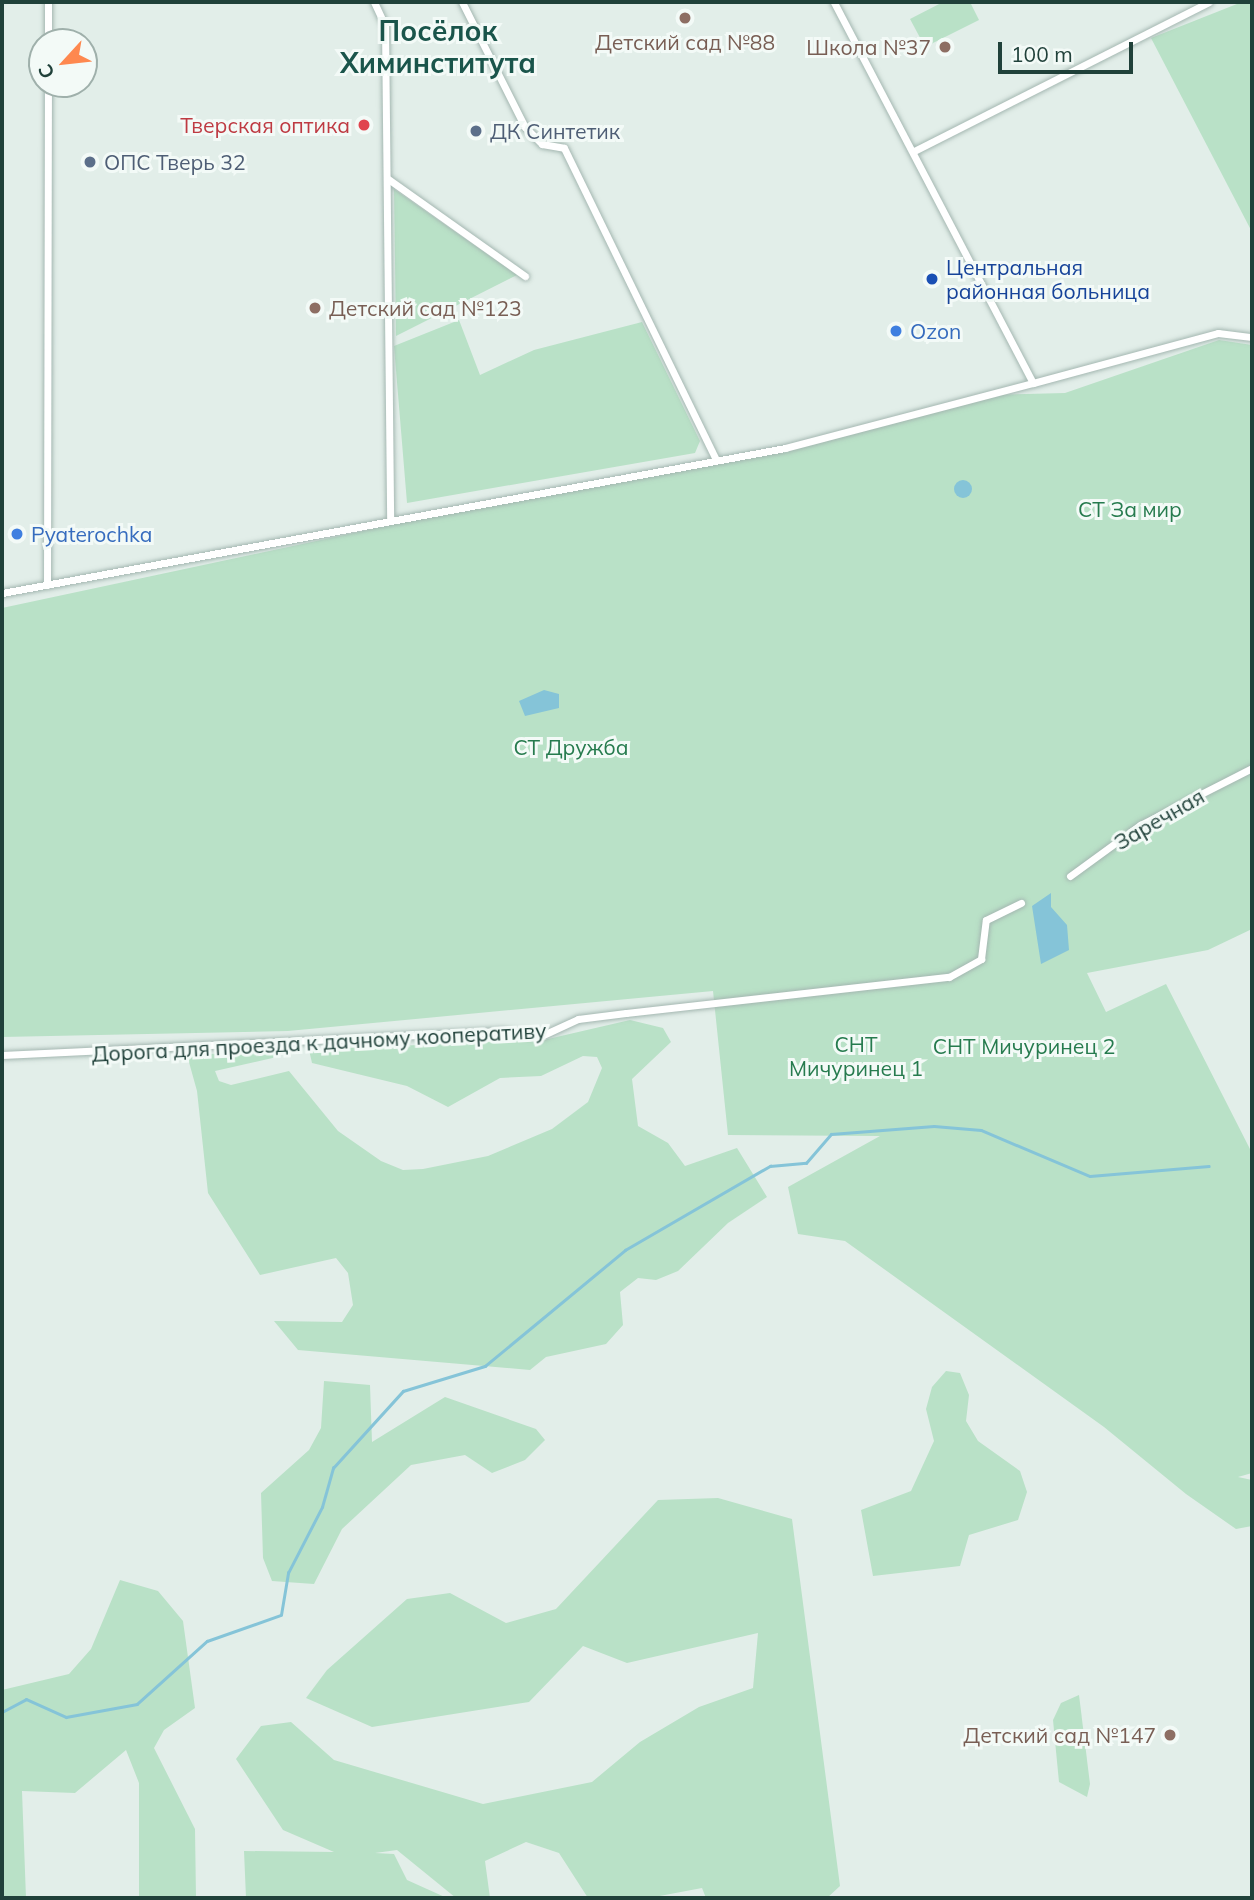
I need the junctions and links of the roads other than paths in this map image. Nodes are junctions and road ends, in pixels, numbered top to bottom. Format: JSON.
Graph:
{"nodes":[{"id":1,"x":48,"y":2,"type":"edge"},
{"id":2,"x":374,"y":2,"type":"edge"},
{"id":3,"x":462,"y":2,"type":"edge"},
{"id":4,"x":834,"y":2,"type":"edge"},
{"id":5,"x":1209,"y":2,"type":"edge"},
{"id":6,"x":48,"y":28,"type":"edge"},
{"id":7,"x":48,"y":98,"type":"edge"},
{"id":8,"x":914,"y":151,"type":"junction"},
{"id":9,"x":388,"y":179,"type":"junction"},
{"id":10,"x":525,"y":276,"type":"dead end"},
{"id":11,"x":1252,"y":337,"type":"edge"},
{"id":12,"x":1033,"y":383,"type":"junction"},
{"id":13,"x":716,"y":460,"type":"junction"},
{"id":14,"x":390,"y":520,"type":"junction"},
{"id":15,"x":47,"y":585,"type":"junction"},
{"id":16,"x":2,"y":593,"type":"edge"},
{"id":17,"x":1252,"y":768,"type":"edge"},
{"id":18,"x":1070,"y":876,"type":"dead end"},
{"id":19,"x":1021,"y":903,"type":"dead end"},
{"id":20,"x":2,"y":1055,"type":"edge"}],
"edges":[{"from":1,"to":6,"type":"street"},
{"from":2,"to":9,"type":"street"},
{"from":3,"to":13,"type":"street"},
{"from":4,"to":8,"type":"street"},
{"from":5,"to":8,"type":"street"},
{"from":7,"to":15,"type":"street"},
{"from":8,"to":12,"type":"street"},
{"from":9,"to":10,"type":"street"},
{"from":9,"to":14,"type":"street"},
{"from":11,"to":12,"type":"street"},
{"from":12,"to":13,"type":"street"},
{"from":13,"to":14,"type":"street"},
{"from":14,"to":15,"type":"street"},
{"from":15,"to":16,"type":"street"},
{"from":17,"to":18,"type":"street","name":"Заречная"},
{"from":19,"to":20,"type":"street","name":"Дорога для проезда к дачному кооперативу"}]}
